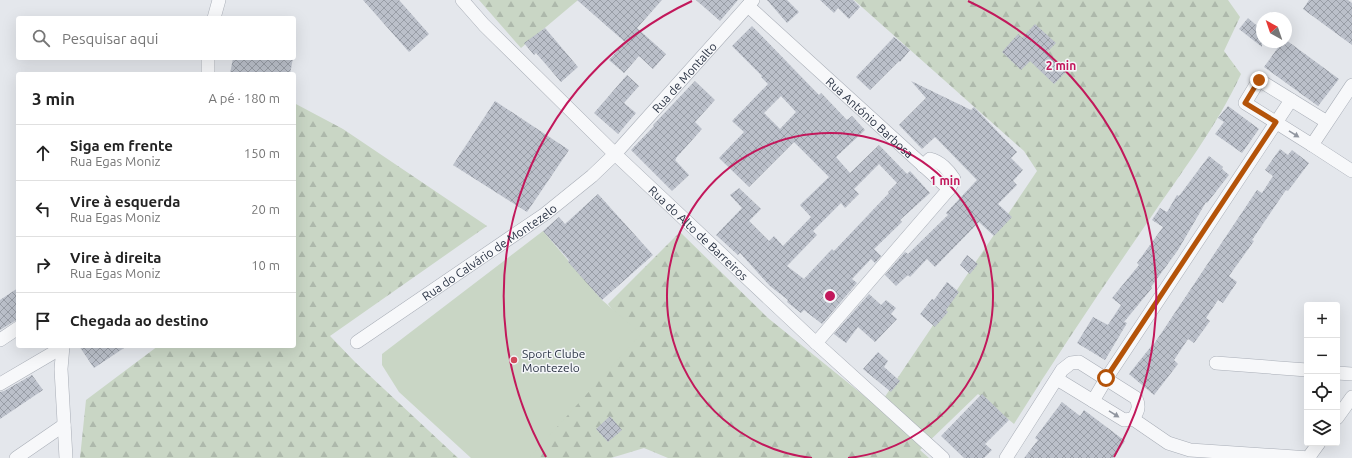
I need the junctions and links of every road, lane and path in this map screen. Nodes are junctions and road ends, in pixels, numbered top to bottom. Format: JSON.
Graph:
{"nodes":[{"id":1,"x":219,"y":0,"type":"edge"},
{"id":2,"x":462,"y":0,"type":"edge"},
{"id":3,"x":750,"y":3,"type":"edge"},
{"id":4,"x":215,"y":16,"type":"edge"},
{"id":5,"x":208,"y":60,"type":"edge"},
{"id":6,"x":208,"y":72,"type":"edge"},
{"id":7,"x":1352,"y":85,"type":"edge"},
{"id":8,"x":1291,"y":100,"type":"junction"},
{"id":9,"x":1276,"y":122,"type":"junction"},
{"id":10,"x":1327,"y":122,"type":"junction"},
{"id":11,"x":1312,"y":145,"type":"junction"},
{"id":12,"x":615,"y":154,"type":"junction"},
{"id":13,"x":1352,"y":170,"type":"edge"},
{"id":14,"x":16,"y":329,"type":"edge"},
{"id":15,"x":0,"y":340,"type":"edge"},
{"id":16,"x":357,"y":342,"type":"dead end"},
{"id":17,"x":816,"y":343,"type":"junction"},
{"id":18,"x":61,"y":348,"type":"edge"},
{"id":19,"x":63,"y":348,"type":"edge"},
{"id":20,"x":1216,"y":363,"type":"dead end"},
{"id":21,"x":1304,"y":370,"type":"edge"},
{"id":22,"x":1340,"y":373,"type":"edge"},
{"id":23,"x":1352,"y":374,"type":"edge"},
{"id":24,"x":1106,"y":378,"type":"junction"},
{"id":25,"x":1057,"y":379,"type":"junction"},
{"id":26,"x":0,"y":384,"type":"edge"},
{"id":27,"x":1352,"y":397,"type":"edge"},
{"id":28,"x":1093,"y":401,"type":"junction"},
{"id":29,"x":1340,"y":414,"type":"edge"},
{"id":30,"x":1133,"y":419,"type":"junction"},
{"id":31,"x":64,"y":425,"type":"junction"},
{"id":32,"x":1317,"y":446,"type":"edge"},
{"id":33,"x":16,"y":458,"type":"edge"},
{"id":34,"x":66,"y":458,"type":"edge"},
{"id":35,"x":943,"y":458,"type":"edge"},
{"id":36,"x":1006,"y":458,"type":"edge"},
{"id":37,"x":1309,"y":458,"type":"edge"}],
"edges":[{"from":1,"to":4,"type":"street"},
{"from":2,"to":12,"type":"street","name":"Rua do Alto de Barreiros"},
{"from":3,"to":12,"type":"street","name":"Rua de Montalto"},
{"from":3,"to":17,"type":"street","name":"Rua António Barbosa"},
{"from":5,"to":6,"type":"street"},
{"from":7,"to":10,"type":"street"},
{"from":8,"to":9,"type":"street"},
{"from":8,"to":9,"type":"street"},
{"from":8,"to":10,"type":"street"},
{"from":9,"to":11,"type":"street","one_way":true},
{"from":9,"to":24,"type":"street"},
{"from":10,"to":11,"type":"street"},
{"from":11,"to":13,"type":"street"},
{"from":12,"to":16,"type":"street","name":"Rua do Calvário de Montezelo"},
{"from":12,"to":17,"type":"street","name":"Rua do Alto de Barreiros"},
{"from":14,"to":15,"type":"street"},
{"from":17,"to":35,"type":"street","name":"Rua do Alto de Barreiros"},
{"from":18,"to":26,"type":"street"},
{"from":19,"to":31,"type":"street"},
{"from":20,"to":21,"type":"street"},
{"from":22,"to":23,"type":"street"},
{"from":24,"to":25,"type":"street"},
{"from":24,"to":28,"type":"street"},
{"from":24,"to":30,"type":"street"},
{"from":25,"to":28,"type":"street"},
{"from":25,"to":36,"type":"street"},
{"from":27,"to":29,"type":"street"},
{"from":28,"to":30,"type":"street","one_way":true},
{"from":30,"to":37,"type":"street"},
{"from":31,"to":33,"type":"street"},
{"from":31,"to":34,"type":"street"},
{"from":32,"to":37,"type":"street"}]}
